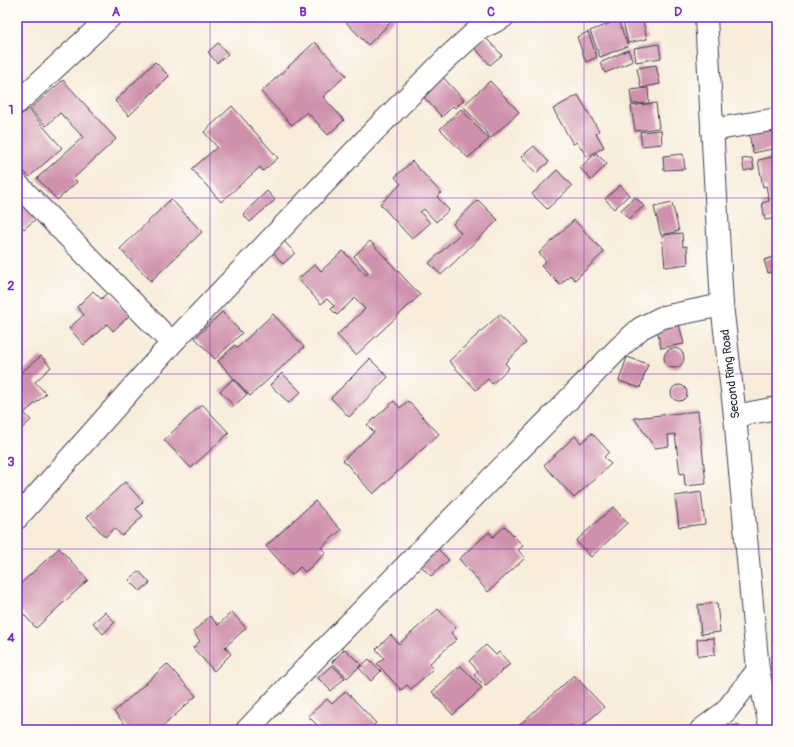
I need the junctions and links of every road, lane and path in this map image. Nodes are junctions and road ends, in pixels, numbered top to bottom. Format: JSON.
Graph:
{"nodes":[{"id":1,"x":110,"y":17,"type":"edge"},
{"id":2,"x":503,"y":17,"type":"edge"},
{"id":3,"x":706,"y":17,"type":"edge"},
{"id":4,"x":17,"y":103,"type":"edge"},
{"id":5,"x":777,"y":119,"type":"edge"},
{"id":6,"x":712,"y":130,"type":"junction"},
{"id":7,"x":17,"y":184,"type":"edge"},
{"id":8,"x":722,"y":305,"type":"junction"},
{"id":9,"x":172,"y":343,"type":"junction"},
{"id":10,"x":777,"y":408,"type":"edge"},
{"id":11,"x":735,"y":416,"type":"junction"},
{"id":12,"x":17,"y":518,"type":"edge"},
{"id":13,"x":758,"y":670,"type":"junction"},
{"id":14,"x":247,"y":730,"type":"edge"},
{"id":15,"x":701,"y":730,"type":"edge"},
{"id":16,"x":771,"y":730,"type":"edge"}],
"edges":[{"from":1,"to":4,"type":"street"},
{"from":2,"to":9,"type":"street"},
{"from":3,"to":6,"type":"street","name":"Second Ring Road"},
{"from":5,"to":6,"type":"street"},
{"from":6,"to":8,"type":"street","name":"Second Ring Road"},
{"from":7,"to":9,"type":"street"},
{"from":8,"to":11,"type":"street","name":"Second Ring Road"},
{"from":8,"to":14,"type":"street"},
{"from":9,"to":12,"type":"street"},
{"from":10,"to":11,"type":"street"},
{"from":11,"to":13,"type":"street","name":"Second Ring Road"},
{"from":13,"to":15,"type":"street"},
{"from":13,"to":16,"type":"street","name":"Second Ring Road"}]}
